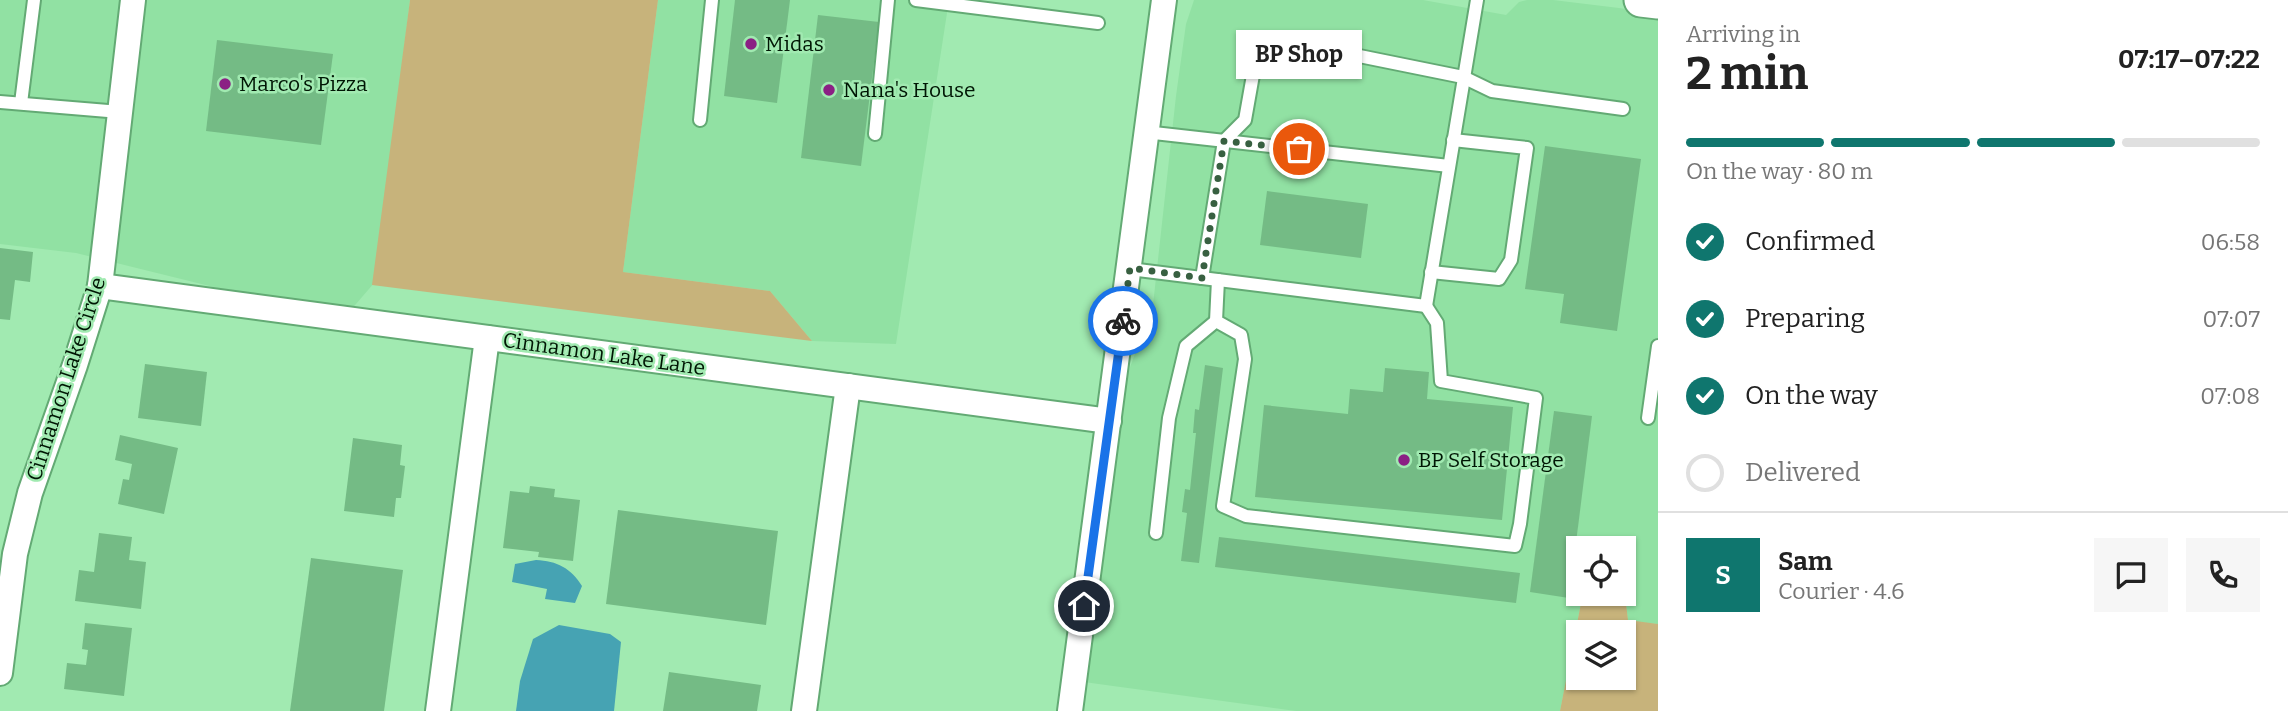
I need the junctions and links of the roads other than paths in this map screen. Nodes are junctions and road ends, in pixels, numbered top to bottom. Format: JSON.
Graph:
{"nodes":[{"id":1,"x":34,"y":0,"type":"edge"},
{"id":2,"x":133,"y":0,"type":"edge"},
{"id":3,"x":712,"y":0,"type":"edge"},
{"id":4,"x":888,"y":0,"type":"edge"},
{"id":5,"x":916,"y":0,"type":"edge"},
{"id":6,"x":1164,"y":0,"type":"edge"},
{"id":7,"x":1478,"y":0,"type":"edge"},
{"id":8,"x":1641,"y":0,"type":"edge"},
{"id":9,"x":1658,"y":2,"type":"edge"},
{"id":10,"x":1098,"y":23,"type":"dead end"},
{"id":11,"x":1463,"y":77,"type":"junction"},
{"id":12,"x":0,"y":102,"type":"edge"},
{"id":13,"x":21,"y":103,"type":"junction"},
{"id":14,"x":1623,"y":109,"type":"dead end"},
{"id":15,"x":120,"y":112,"type":"junction"},
{"id":16,"x":700,"y":120,"type":"dead end"},
{"id":17,"x":1145,"y":132,"type":"junction"},
{"id":18,"x":875,"y":134,"type":"dead end"},
{"id":19,"x":1453,"y":140,"type":"junction"},
{"id":20,"x":1224,"y":141,"type":"junction"},
{"id":21,"x":1449,"y":166,"type":"junction"},
{"id":22,"x":1130,"y":268,"type":"junction"},
{"id":23,"x":1431,"y":272,"type":"junction"},
{"id":24,"x":1202,"y":278,"type":"junction"},
{"id":25,"x":1218,"y":280,"type":"junction"},
{"id":26,"x":100,"y":286,"type":"junction"},
{"id":27,"x":1426,"y":306,"type":"junction"},
{"id":28,"x":1216,"y":321,"type":"junction"},
{"id":29,"x":487,"y":338,"type":"junction"},
{"id":30,"x":1658,"y":345,"type":"edge"},
{"id":31,"x":848,"y":386,"type":"junction"},
{"id":32,"x":1648,"y":418,"type":"dead end"},
{"id":33,"x":1109,"y":421,"type":"junction"},
{"id":34,"x":1156,"y":533,"type":"dead end"},
{"id":35,"x":0,"y":673,"type":"edge"},
{"id":36,"x":438,"y":711,"type":"edge"},
{"id":37,"x":804,"y":711,"type":"edge"},
{"id":38,"x":1070,"y":711,"type":"edge"}],
"edges":[{"from":1,"to":13,"type":"lane"},
{"from":2,"to":15,"type":"street","name":"Cinnamon Lake Circle"},
{"from":3,"to":16,"type":"lane"},
{"from":4,"to":18,"type":"lane"},
{"from":5,"to":10,"type":"lane"},
{"from":6,"to":17,"type":"street"},
{"from":7,"to":11,"type":"lane"},
{"from":8,"to":9,"type":"main road"},
{"from":11,"to":14,"type":"lane"},
{"from":11,"to":19,"type":"lane"},
{"from":11,"to":20,"type":"lane"},
{"from":12,"to":13,"type":"lane"},
{"from":13,"to":15,"type":"lane"},
{"from":15,"to":26,"type":"street","name":"Cinnamon Lake Circle"},
{"from":17,"to":20,"type":"lane"},
{"from":17,"to":22,"type":"street"},
{"from":19,"to":21,"type":"lane"},
{"from":19,"to":23,"type":"lane"},
{"from":20,"to":21,"type":"lane"},
{"from":20,"to":24,"type":"lane"},
{"from":21,"to":23,"type":"lane"},
{"from":22,"to":24,"type":"lane"},
{"from":22,"to":33,"type":"street"},
{"from":23,"to":27,"type":"lane"},
{"from":24,"to":25,"type":"lane"},
{"from":25,"to":27,"type":"lane"},
{"from":25,"to":28,"type":"lane"},
{"from":26,"to":29,"type":"street","name":"Cinnamon Lake Lane"},
{"from":26,"to":35,"type":"street","name":"Cinnamon Lake Circle"},
{"from":27,"to":28,"type":"lane"},
{"from":28,"to":34,"type":"lane"},
{"from":29,"to":31,"type":"street","name":"Cinnamon Lake Lane"},
{"from":29,"to":36,"type":"street"},
{"from":30,"to":32,"type":"lane"},
{"from":31,"to":33,"type":"street","name":"Cinnamon Lake Lane"},
{"from":31,"to":37,"type":"street"},
{"from":33,"to":38,"type":"street"}]}
